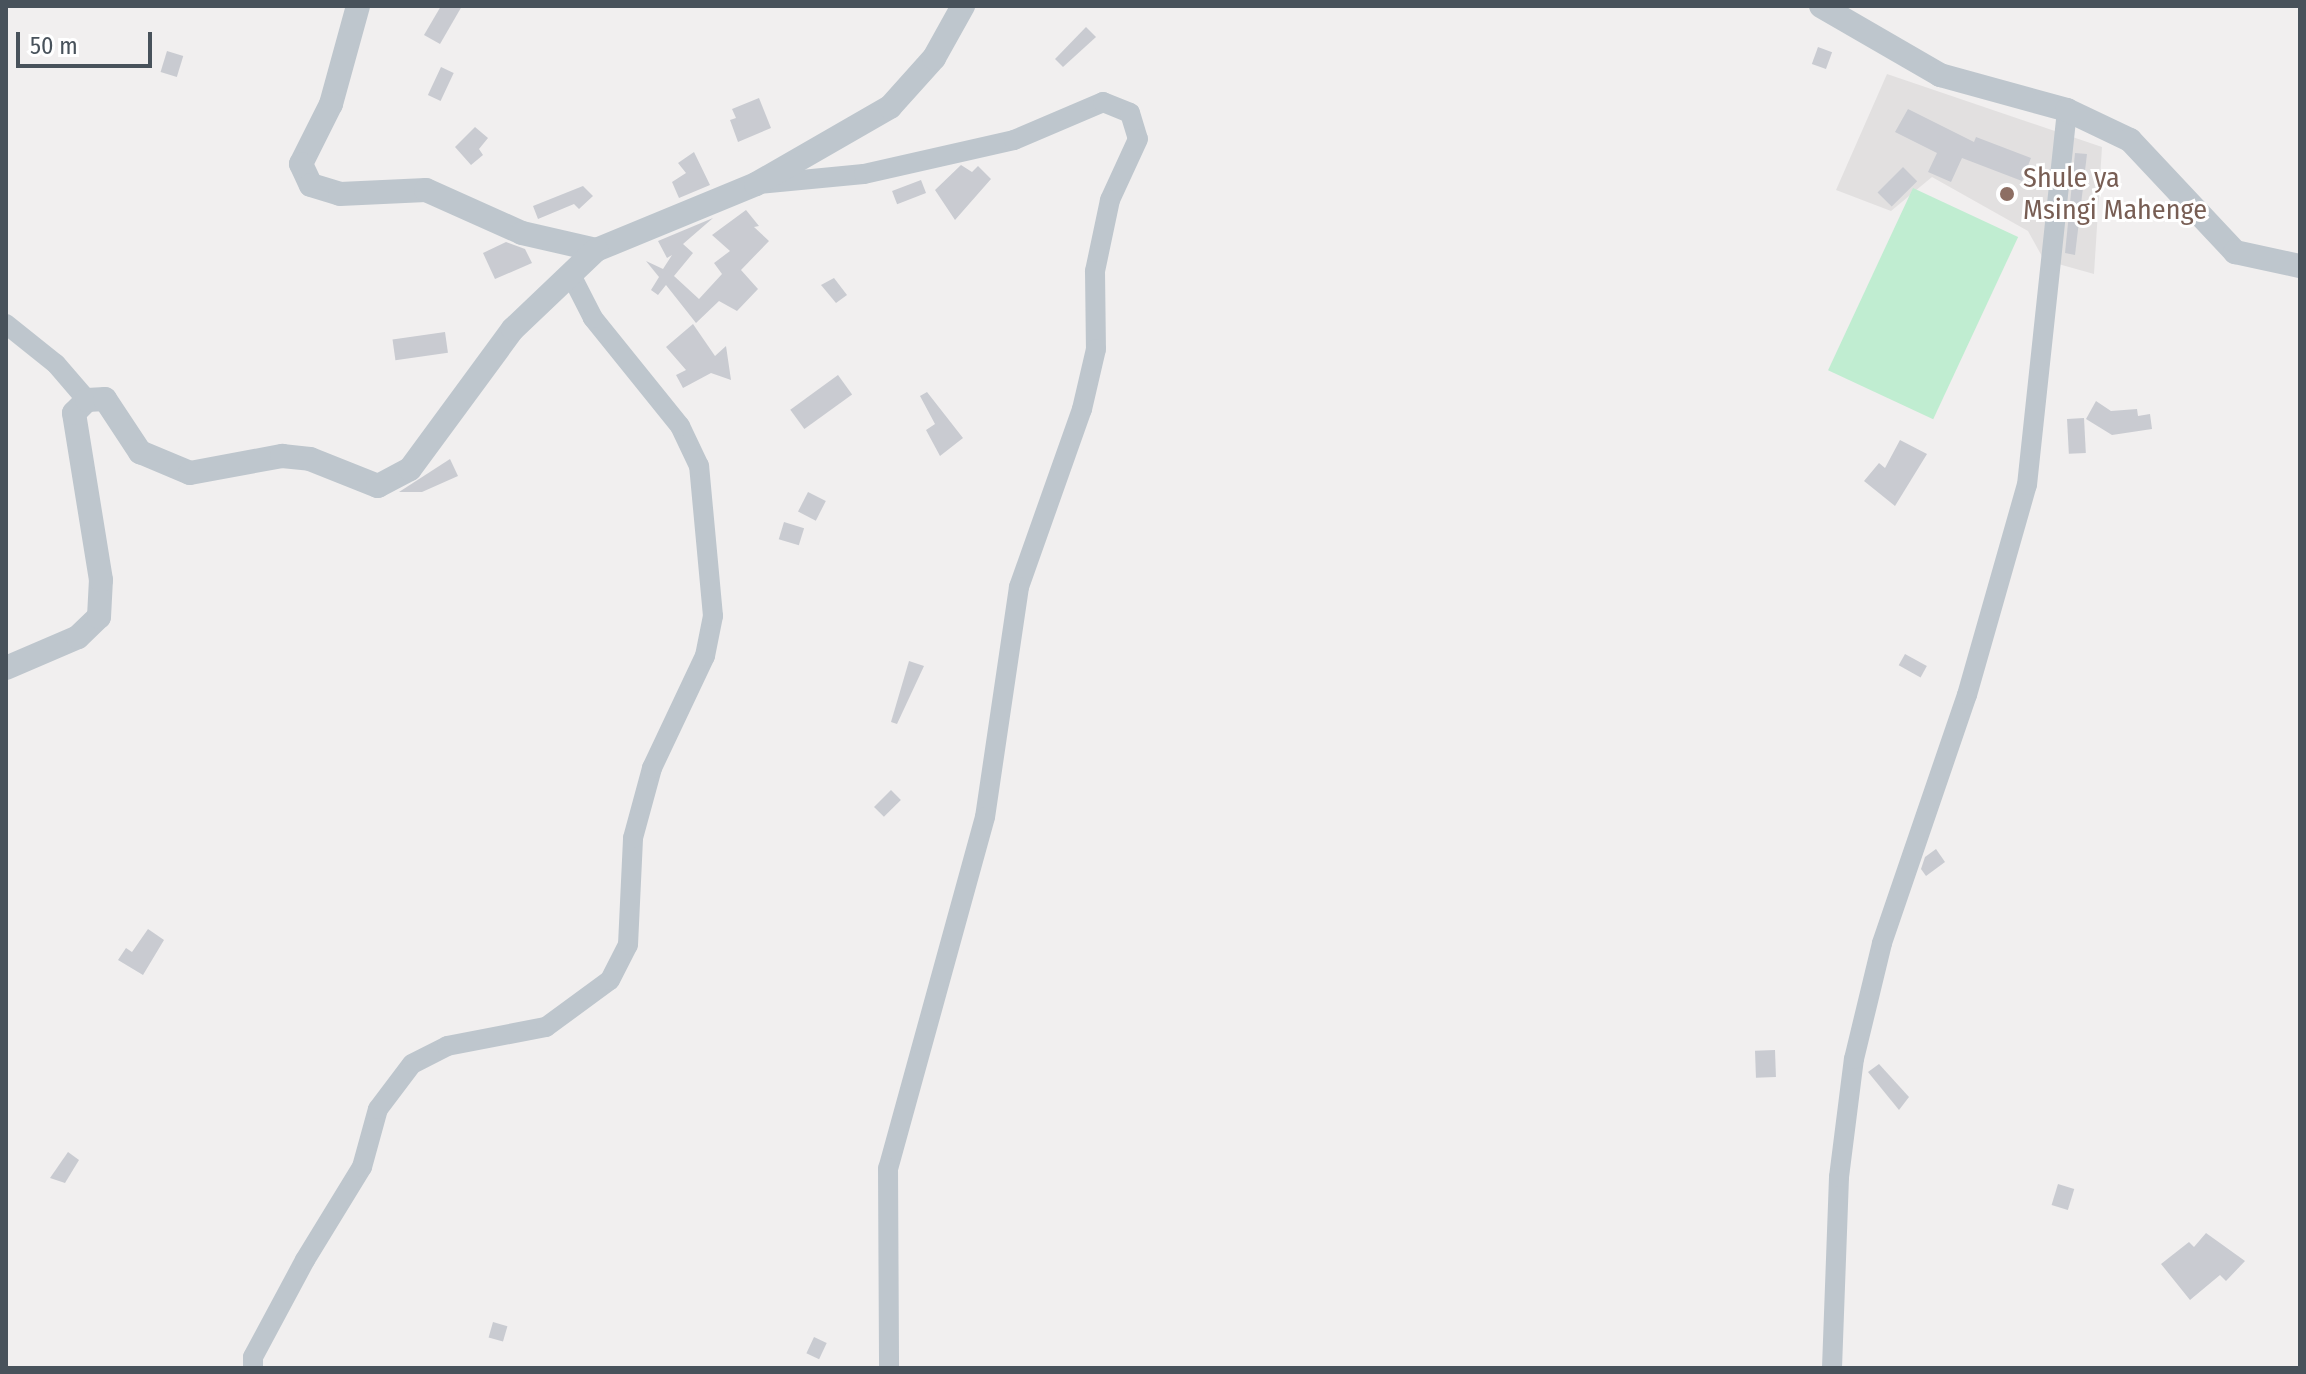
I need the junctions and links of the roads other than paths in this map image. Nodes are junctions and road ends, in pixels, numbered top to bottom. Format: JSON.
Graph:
{"nodes":[{"id":1,"x":358,"y":6,"type":"edge"},
{"id":2,"x":963,"y":6,"type":"edge"},
{"id":3,"x":1821,"y":6,"type":"edge"},
{"id":4,"x":2067,"y":110,"type":"junction"},
{"id":5,"x":756,"y":184,"type":"junction"},
{"id":6,"x":596,"y":250,"type":"junction"},
{"id":7,"x":2300,"y":266,"type":"edge"},
{"id":8,"x":572,"y":277,"type":"junction"},
{"id":9,"x":6,"y":324,"type":"edge"},
{"id":10,"x":87,"y":400,"type":"junction"},
{"id":11,"x":6,"y":668,"type":"edge"},
{"id":12,"x":253,"y":1368,"type":"edge"},
{"id":13,"x":889,"y":1368,"type":"edge"},
{"id":14,"x":1832,"y":1368,"type":"edge"}],
"edges":[{"from":1,"to":6,"type":"street"},
{"from":2,"to":5,"type":"street"},
{"from":3,"to":4,"type":"street"},
{"from":4,"to":7,"type":"street"},
{"from":4,"to":14,"type":"street"},
{"from":5,"to":6,"type":"street"},
{"from":5,"to":13,"type":"street"},
{"from":6,"to":8,"type":"street"},
{"from":8,"to":10,"type":"street"},
{"from":8,"to":12,"type":"street"},
{"from":9,"to":10,"type":"street"},
{"from":10,"to":11,"type":"street"}]}
